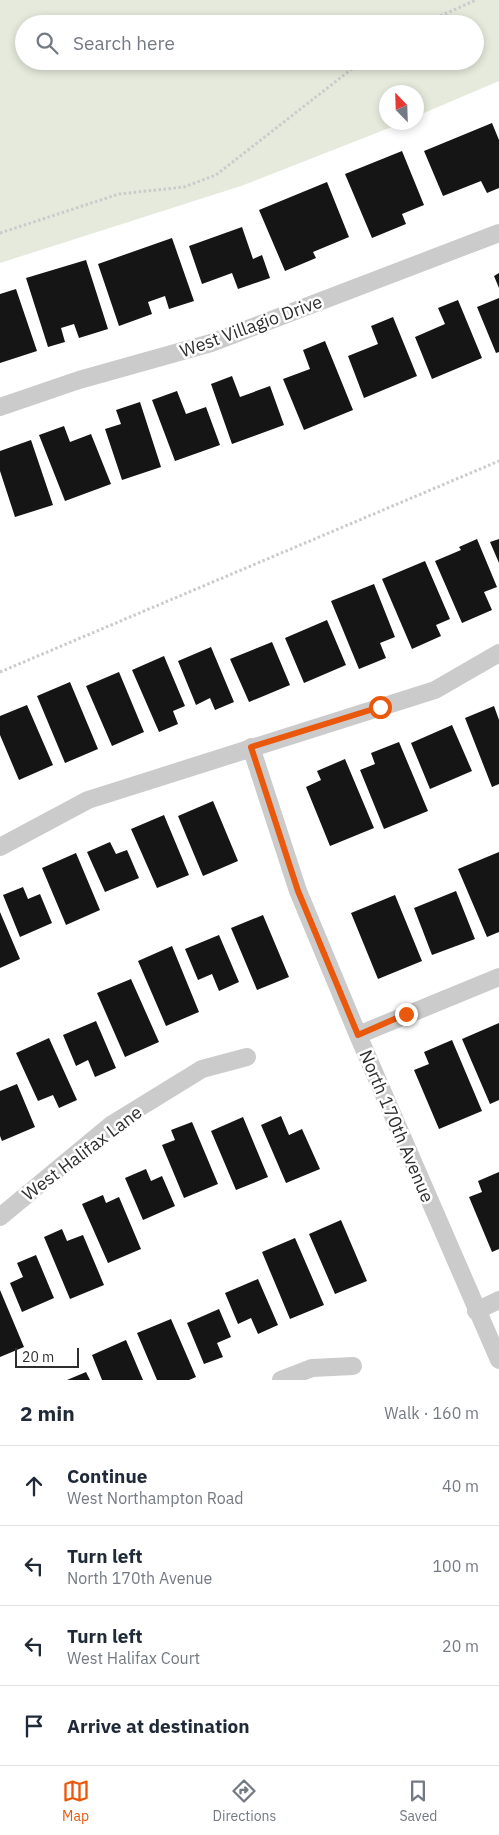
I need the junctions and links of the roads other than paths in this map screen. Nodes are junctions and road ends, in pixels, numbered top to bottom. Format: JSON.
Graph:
{"nodes":[{"id":1,"x":499,"y":233,"type":"edge"},
{"id":2,"x":0,"y":407,"type":"edge"},
{"id":3,"x":499,"y":653,"type":"edge"},
{"id":4,"x":251,"y":747,"type":"junction"},
{"id":5,"x":0,"y":847,"type":"edge"},
{"id":6,"x":499,"y":977,"type":"edge"},
{"id":7,"x":358,"y":1035,"type":"junction"},
{"id":8,"x":247,"y":1056,"type":"dead end"},
{"id":9,"x":0,"y":1217,"type":"edge"},
{"id":10,"x":499,"y":1300,"type":"edge"},
{"id":11,"x":476,"y":1311,"type":"junction"},
{"id":12,"x":499,"y":1360,"type":"edge"},
{"id":13,"x":353,"y":1366,"type":"dead end"},
{"id":14,"x":280,"y":1380,"type":"edge"}],
"edges":[{"from":1,"to":2,"type":"street","name":"West Villagio Drive"},
{"from":3,"to":4,"type":"street"},
{"from":4,"to":5,"type":"street"},
{"from":4,"to":7,"type":"street","name":"North 170th Avenue"},
{"from":6,"to":7,"type":"street"},
{"from":7,"to":11,"type":"street","name":"North 170th Avenue"},
{"from":8,"to":9,"type":"street","name":"West Halifax Lane"},
{"from":10,"to":11,"type":"street"},
{"from":11,"to":12,"type":"street","name":"North 170th Avenue"},
{"from":13,"to":14,"type":"street"}]}
